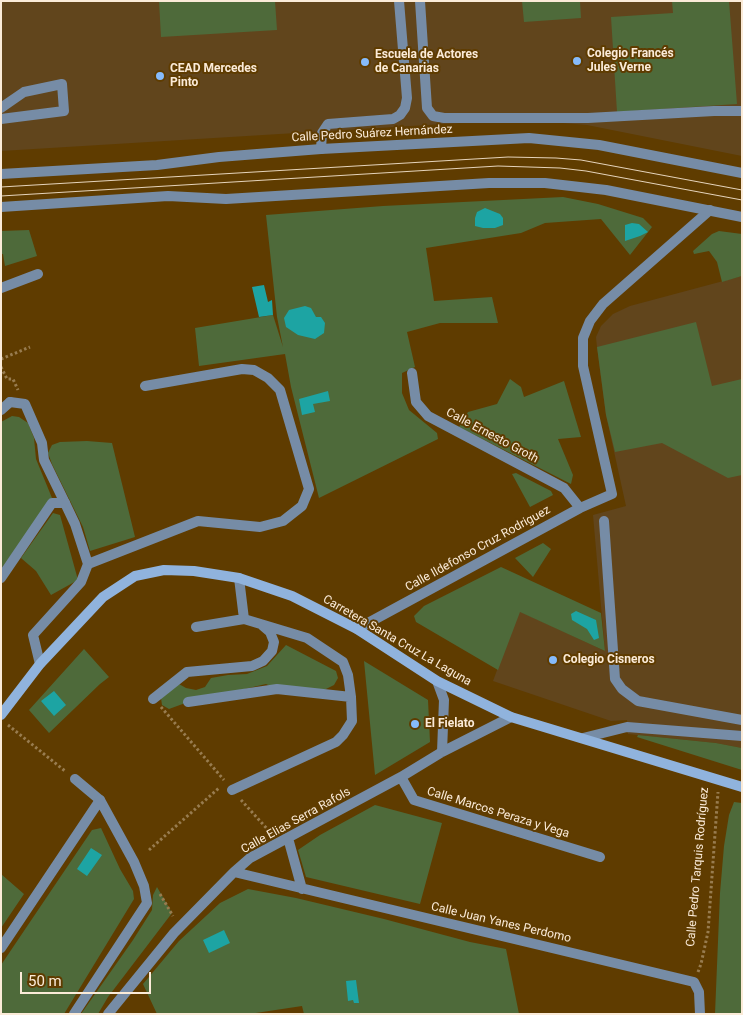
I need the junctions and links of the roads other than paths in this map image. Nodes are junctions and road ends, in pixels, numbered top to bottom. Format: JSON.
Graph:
{"nodes":[{"id":1,"x":399,"y":1,"type":"edge"},
{"id":2,"x":420,"y":1,"type":"edge"},
{"id":3,"x":1,"y":108,"type":"edge"},
{"id":4,"x":742,"y":111,"type":"edge"},
{"id":5,"x":1,"y":119,"type":"edge"},
{"id":6,"x":321,"y":149,"type":"junction"},
{"id":7,"x":742,"y":173,"type":"edge"},
{"id":8,"x":1,"y":174,"type":"edge"},
{"id":9,"x":1,"y":207,"type":"edge"},
{"id":10,"x":710,"y":210,"type":"junction"},
{"id":11,"x":742,"y":217,"type":"edge"},
{"id":12,"x":38,"y":274,"type":"dead end"},
{"id":13,"x":1,"y":288,"type":"edge"},
{"id":14,"x":412,"y":373,"type":"dead end"},
{"id":15,"x":145,"y":386,"type":"dead end"},
{"id":16,"x":1,"y":410,"type":"edge"},
{"id":17,"x":65,"y":503,"type":"junction"},
{"id":18,"x":580,"y":508,"type":"junction"},
{"id":19,"x":604,"y":521,"type":"dead end"},
{"id":20,"x":88,"y":564,"type":"junction"},
{"id":21,"x":1,"y":578,"type":"edge"},
{"id":22,"x":239,"y":578,"type":"junction"},
{"id":23,"x":244,"y":619,"type":"junction"},
{"id":24,"x":263,"y":626,"type":"junction"},
{"id":25,"x":196,"y":627,"type":"dead end"},
{"id":26,"x":358,"y":630,"type":"junction"},
{"id":27,"x":40,"y":664,"type":"junction"},
{"id":28,"x":437,"y":681,"type":"junction"},
{"id":29,"x":351,"y":697,"type":"junction"},
{"id":30,"x":153,"y":698,"type":"road end"},
{"id":31,"x":188,"y":702,"type":"dead end"},
{"id":32,"x":1,"y":715,"type":"edge"},
{"id":33,"x":511,"y":717,"type":"junction"},
{"id":34,"x":740,"y":720,"type":"edge"},
{"id":35,"x":740,"y":736,"type":"edge"},
{"id":36,"x":583,"y":738,"type":"junction"},
{"id":37,"x":442,"y":752,"type":"junction"},
{"id":38,"x":401,"y":777,"type":"junction"},
{"id":39,"x":75,"y":779,"type":"road end"},
{"id":40,"x":742,"y":787,"type":"edge"},
{"id":41,"x":232,"y":790,"type":"road end"},
{"id":42,"x":100,"y":800,"type":"junction"},
{"id":43,"x":284,"y":840,"type":"junction"},
{"id":44,"x":600,"y":857,"type":"dead end"},
{"id":45,"x":234,"y":872,"type":"junction"},
{"id":46,"x":302,"y":889,"type":"junction"},
{"id":47,"x":1,"y":948,"type":"edge"},
{"id":48,"x":74,"y":1014,"type":"edge"},
{"id":49,"x":108,"y":1014,"type":"edge"},
{"id":50,"x":700,"y":1014,"type":"edge"}],
"edges":[{"from":1,"to":6,"type":"street"},
{"from":2,"to":4,"type":"street"},
{"from":3,"to":5,"type":"street"},
{"from":6,"to":7,"type":"street","name":"Calle Pedro Suárez Hernández"},
{"from":6,"to":8,"type":"street","name":"Calle Pedro Suárez Hernández"},
{"from":9,"to":10,"type":"street"},
{"from":10,"to":11,"type":"street"},
{"from":10,"to":18,"type":"street","name":"Calle Ildefonso Cruz Rodriguez"},
{"from":12,"to":13,"type":"street"},
{"from":14,"to":18,"type":"street","name":"Calle Ernesto Groth"},
{"from":15,"to":20,"type":"street"},
{"from":16,"to":17,"type":"street"},
{"from":17,"to":20,"type":"street"},
{"from":17,"to":21,"type":"street"},
{"from":18,"to":26,"type":"street","name":"Calle Ildefonso Cruz Rodriguez"},
{"from":19,"to":34,"type":"street"},
{"from":20,"to":27,"type":"street"},
{"from":22,"to":23,"type":"street"},
{"from":22,"to":26,"type":"main road","name":"Carretera Santa Cruz La Laguna"},
{"from":22,"to":27,"type":"main road","name":"Carretera Santa Cruz La Laguna"},
{"from":23,"to":24,"type":"street"},
{"from":23,"to":25,"type":"street"},
{"from":24,"to":29,"type":"street"},
{"from":24,"to":30,"type":"street"},
{"from":26,"to":28,"type":"main road","name":"Carretera Santa Cruz La Laguna"},
{"from":27,"to":32,"type":"main road","name":"Carretera Santa Cruz La Laguna"},
{"from":28,"to":33,"type":"main road","name":"Carretera Santa Cruz La Laguna"},
{"from":28,"to":37,"type":"street"},
{"from":29,"to":31,"type":"street"},
{"from":29,"to":41,"type":"street"},
{"from":33,"to":36,"type":"main road","name":"Carretera Santa Cruz La Laguna"},
{"from":33,"to":37,"type":"street","name":"Calle Elias Serra Rafols"},
{"from":34,"to":35,"type":"street"},
{"from":35,"to":36,"type":"street"},
{"from":36,"to":40,"type":"main road","name":"Carretera Santa Cruz La Laguna"},
{"from":37,"to":38,"type":"street","name":"Calle Elias Serra Rafols"},
{"from":38,"to":43,"type":"street","name":"Calle Elias Serra Rafols"},
{"from":38,"to":44,"type":"street","name":"Calle Marcos Peraza y Vega"},
{"from":39,"to":42,"type":"street"},
{"from":42,"to":47,"type":"street"},
{"from":42,"to":48,"type":"street"},
{"from":43,"to":45,"type":"street","name":"Calle Elias Serra Rafols"},
{"from":43,"to":46,"type":"street"},
{"from":45,"to":46,"type":"street","name":"Calle Juan Yanes Perdomo"},
{"from":45,"to":49,"type":"street","name":"Calle Elias Serra Rafols"},
{"from":46,"to":50,"type":"street","name":"Calle Juan Yanes Perdomo"}]}
